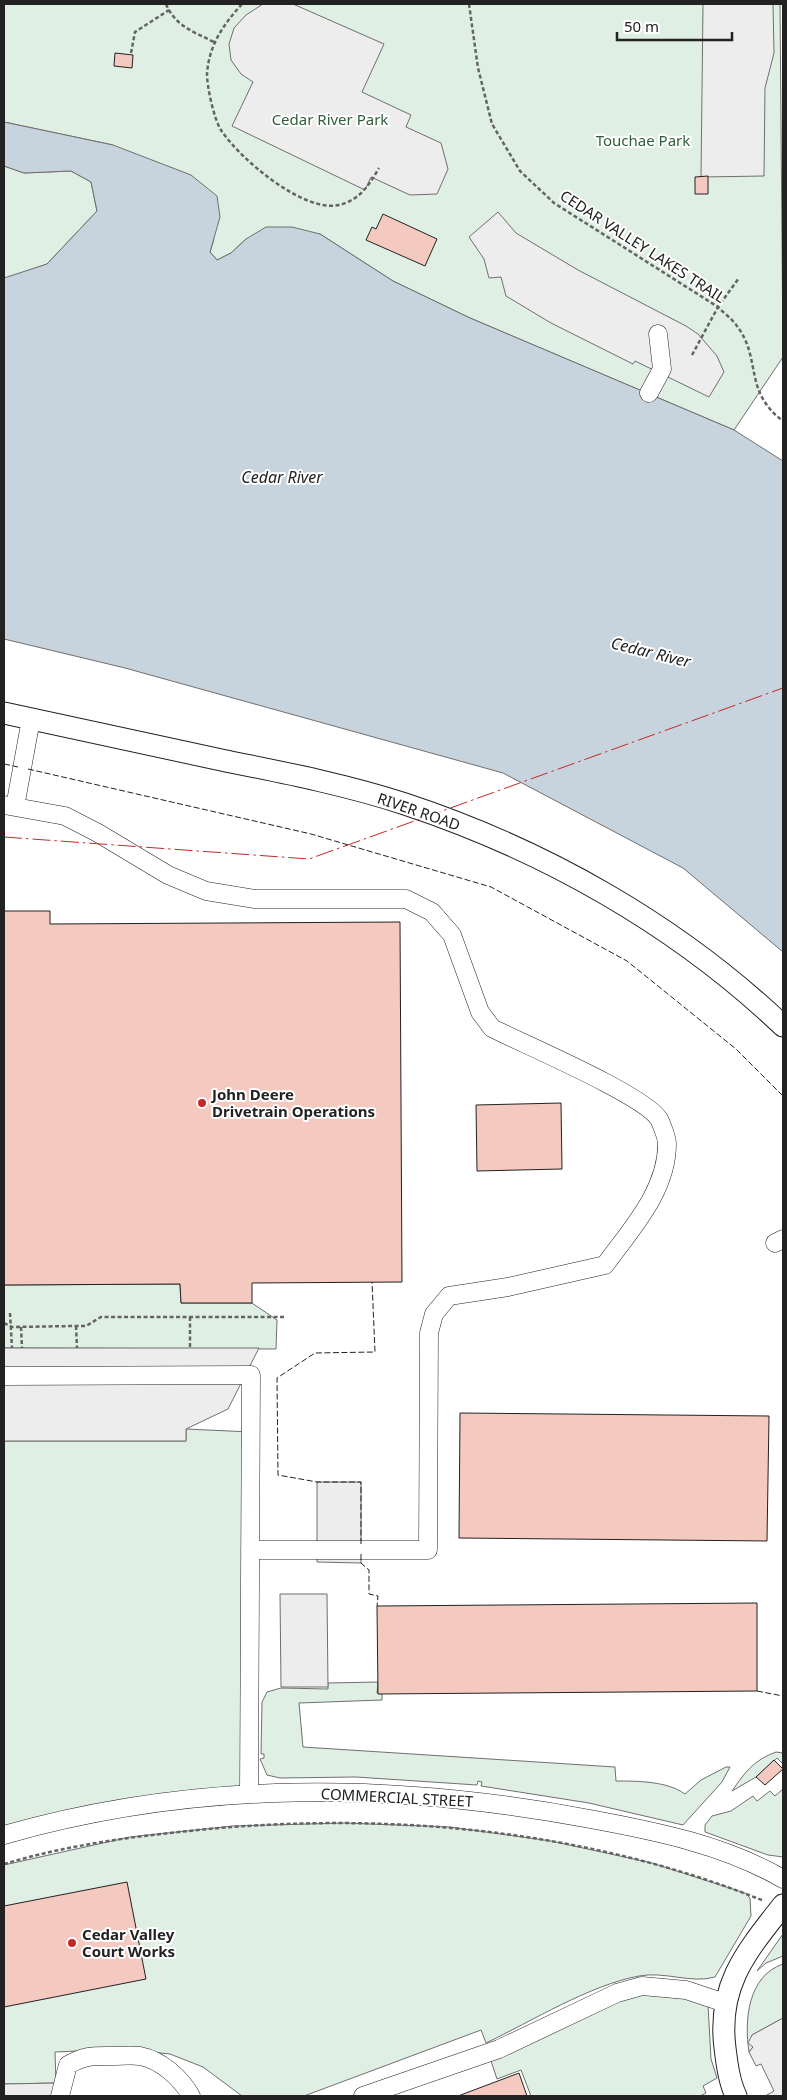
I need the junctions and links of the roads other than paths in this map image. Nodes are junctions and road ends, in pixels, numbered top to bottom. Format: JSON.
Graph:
{"nodes":[{"id":1,"x":658,"y":334,"type":"dead end"},
{"id":2,"x":649,"y":393,"type":"dead end"},
{"id":3,"x":4,"y":713,"type":"edge"},
{"id":4,"x":31,"y":719,"type":"junction"},
{"id":5,"x":9,"y":806,"type":"edge"},
{"id":6,"x":783,"y":1026,"type":"edge"},
{"id":7,"x":4,"y":1376,"type":"edge"},
{"id":8,"x":250,"y":1550,"type":"junction"},
{"id":9,"x":249,"y":1794,"type":"junction"},
{"id":10,"x":4,"y":1835,"type":"edge"},
{"id":11,"x":783,"y":1879,"type":"edge"},
{"id":12,"x":781,"y":1908,"type":"edge"},
{"id":13,"x":725,"y":2002,"type":"junction"},
{"id":14,"x":60,"y":2096,"type":"edge"},
{"id":15,"x":191,"y":2096,"type":"edge"},
{"id":16,"x":363,"y":2096,"type":"edge"},
{"id":17,"x":736,"y":2096,"type":"edge"}],
"edges":[{"from":1,"to":2,"type":"street"},
{"from":3,"to":4,"type":"main road","name":"RIVER ROAD"},
{"from":4,"to":5,"type":"street"},
{"from":4,"to":6,"type":"main road","name":"RIVER ROAD"},
{"from":5,"to":8,"type":"street"},
{"from":7,"to":8,"type":"street"},
{"from":8,"to":9,"type":"street"},
{"from":9,"to":10,"type":"street","name":"COMMERCIAL STREET"},
{"from":9,"to":11,"type":"street","name":"COMMERCIAL STREET"},
{"from":12,"to":13,"type":"main road"},
{"from":13,"to":16,"type":"street"},
{"from":13,"to":17,"type":"main road"},
{"from":14,"to":15,"type":"street"}]}
